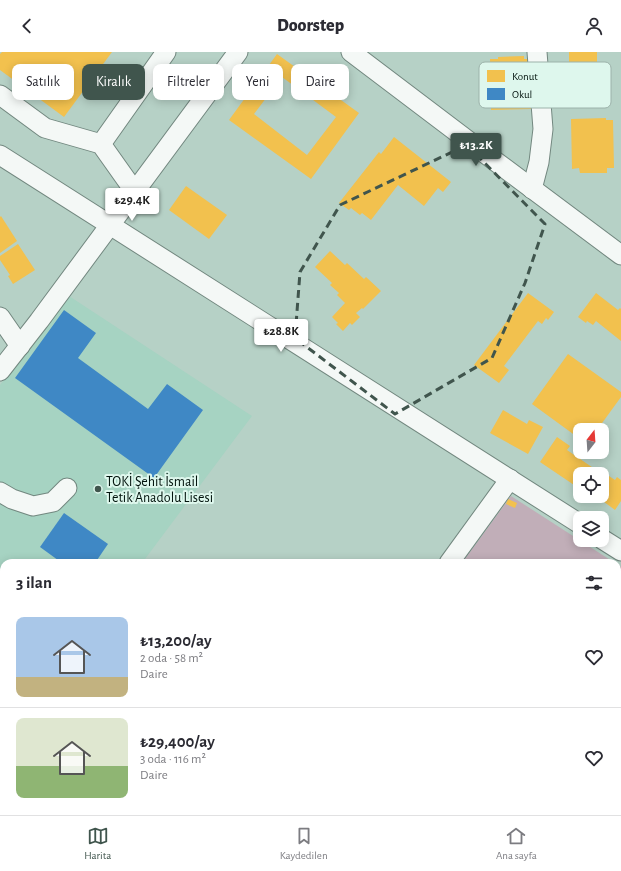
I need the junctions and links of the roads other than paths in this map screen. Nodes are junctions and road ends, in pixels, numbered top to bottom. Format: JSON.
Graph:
{"nodes":[{"id":1,"x":166,"y":52,"type":"edge"},
{"id":2,"x":238,"y":52,"type":"edge"},
{"id":3,"x":352,"y":52,"type":"edge"},
{"id":4,"x":537,"y":52,"type":"edge"},
{"id":5,"x":538,"y":62,"type":"edge"},
{"id":6,"x":0,"y":95,"type":"edge"},
{"id":7,"x":541,"y":108,"type":"edge"},
{"id":8,"x":101,"y":144,"type":"junction"},
{"id":9,"x":0,"y":155,"type":"edge"},
{"id":10,"x":532,"y":189,"type":"junction"},
{"id":11,"x":135,"y":192,"type":"junction"},
{"id":12,"x":110,"y":225,"type":"junction"},
{"id":13,"x":621,"y":255,"type":"edge"},
{"id":14,"x":0,"y":317,"type":"edge"},
{"id":15,"x":20,"y":346,"type":"junction"},
{"id":16,"x":0,"y":371,"type":"edge"},
{"id":17,"x":510,"y":479,"type":"junction"},
{"id":18,"x":67,"y":488,"type":"dead end"},
{"id":19,"x":0,"y":492,"type":"edge"},
{"id":20,"x":573,"y":520,"type":"edge"},
{"id":21,"x":609,"y":543,"type":"edge"},
{"id":22,"x":621,"y":551,"type":"edge"},
{"id":23,"x":452,"y":559,"type":"edge"}],
"edges":[{"from":1,"to":8,"type":"street"},
{"from":2,"to":11,"type":"street"},
{"from":3,"to":10,"type":"street"},
{"from":4,"to":5,"type":"street"},
{"from":6,"to":8,"type":"street"},
{"from":7,"to":10,"type":"street"},
{"from":8,"to":11,"type":"street"},
{"from":9,"to":12,"type":"street"},
{"from":10,"to":13,"type":"street"},
{"from":11,"to":12,"type":"street"},
{"from":12,"to":15,"type":"street"},
{"from":12,"to":17,"type":"street"},
{"from":14,"to":15,"type":"street"},
{"from":15,"to":16,"type":"street"},
{"from":17,"to":20,"type":"street"},
{"from":17,"to":23,"type":"street"},
{"from":18,"to":19,"type":"street"},
{"from":21,"to":22,"type":"street"}]}
